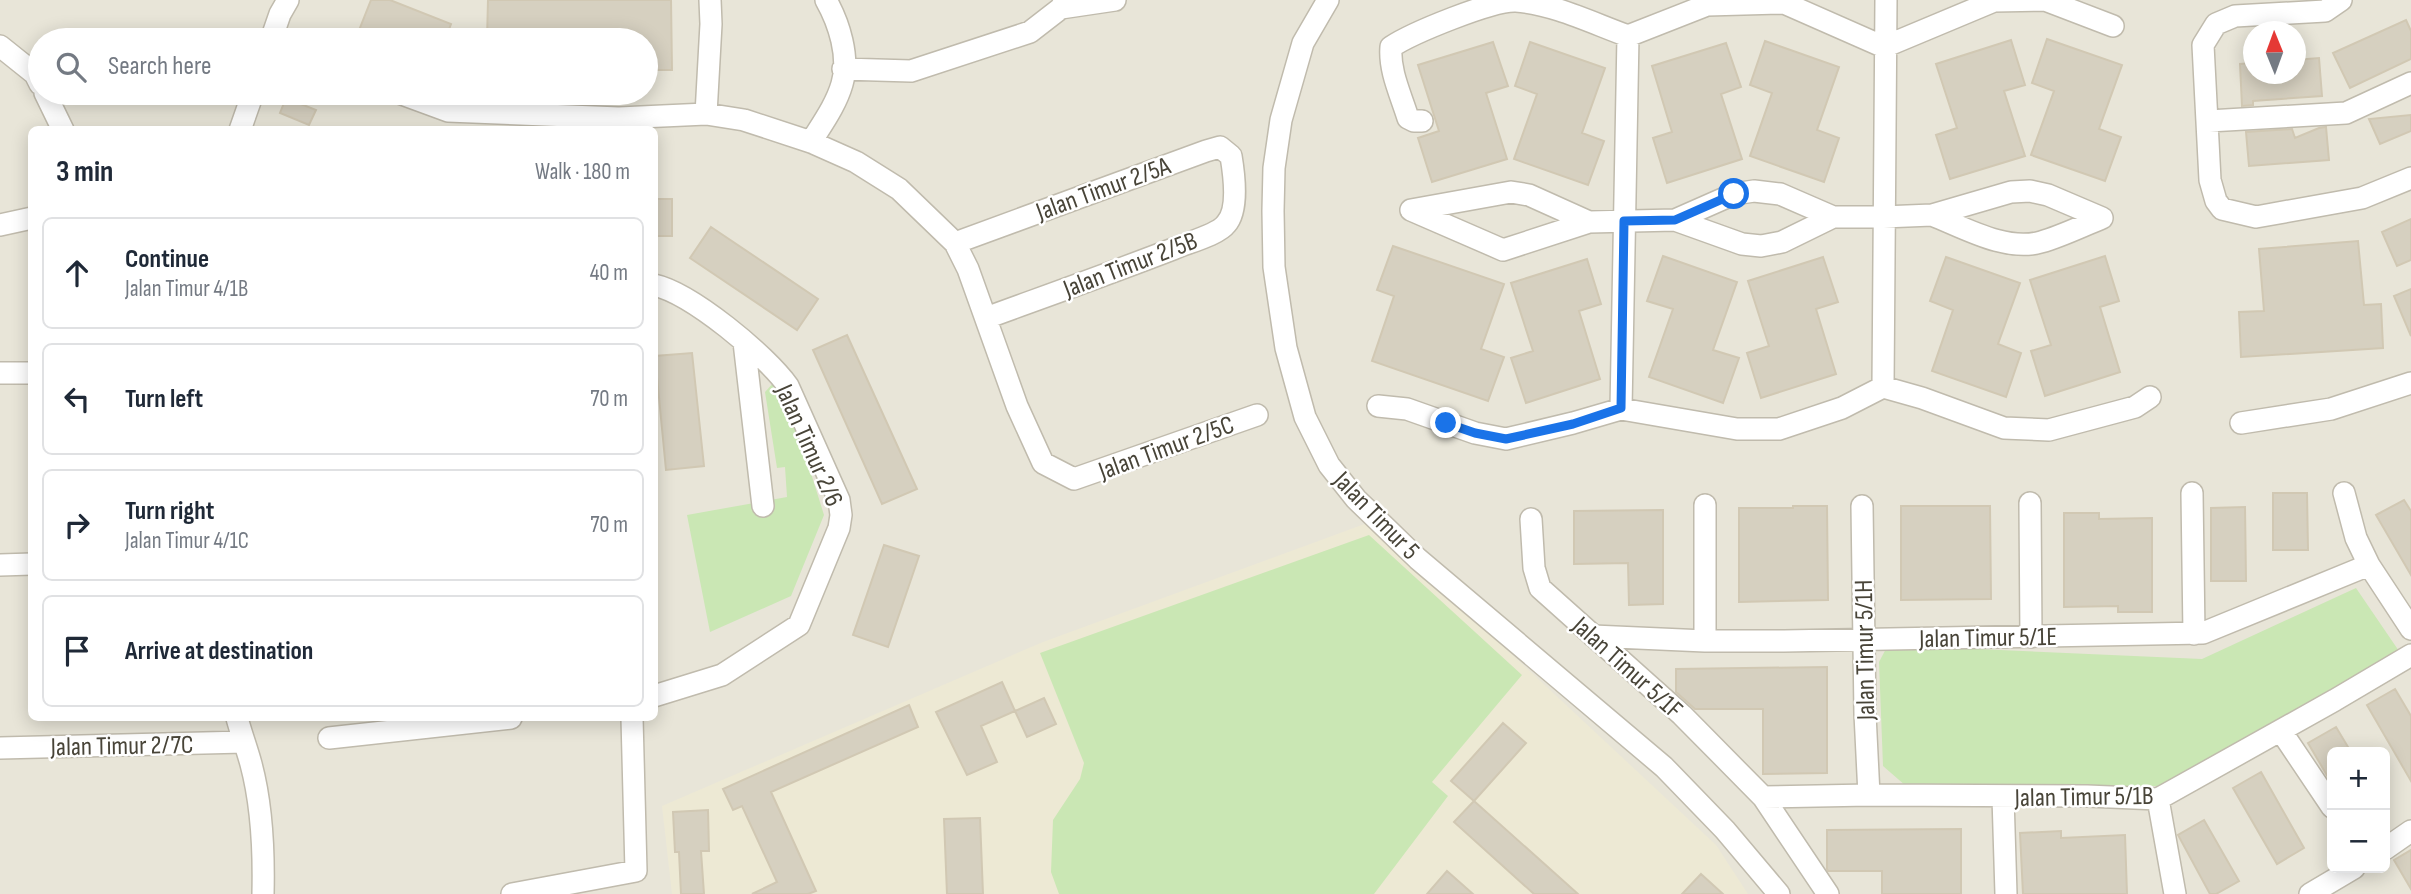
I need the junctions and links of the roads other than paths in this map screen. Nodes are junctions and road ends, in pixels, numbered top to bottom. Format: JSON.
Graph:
{"nodes":[{"id":1,"x":288,"y":0,"type":"edge"},
{"id":2,"x":710,"y":0,"type":"edge"},
{"id":3,"x":826,"y":0,"type":"edge"},
{"id":4,"x":1115,"y":0,"type":"edge"},
{"id":5,"x":1328,"y":0,"type":"edge"},
{"id":6,"x":1885,"y":0,"type":"edge"},
{"id":7,"x":2341,"y":0,"type":"edge"},
{"id":8,"x":1063,"y":4,"type":"edge"},
{"id":9,"x":2113,"y":26,"type":"dead end"},
{"id":10,"x":275,"y":28,"type":"edge"},
{"id":11,"x":1628,"y":36,"type":"junction"},
{"id":12,"x":0,"y":46,"type":"edge"},
{"id":13,"x":1884,"y":47,"type":"junction"},
{"id":14,"x":28,"y":68,"type":"edge"},
{"id":15,"x":843,"y":69,"type":"junction"},
{"id":16,"x":2411,"y":83,"type":"edge"},
{"id":17,"x":51,"y":105,"type":"edge"},
{"id":18,"x":249,"y":105,"type":"edge"},
{"id":19,"x":432,"y":105,"type":"edge"},
{"id":20,"x":706,"y":114,"type":"junction"},
{"id":21,"x":1422,"y":121,"type":"dead end"},
{"id":22,"x":2208,"y":121,"type":"junction"},
{"id":23,"x":61,"y":126,"type":"edge"},
{"id":24,"x":241,"y":126,"type":"edge"},
{"id":25,"x":810,"y":142,"type":"junction"},
{"id":26,"x":1234,"y":176,"type":"joint"},
{"id":27,"x":2411,"y":178,"type":"edge"},
{"id":28,"x":1932,"y":215,"type":"junction"},
{"id":29,"x":1833,"y":217,"type":"junction"},
{"id":30,"x":1883,"y":218,"type":"junction"},
{"id":31,"x":28,"y":219,"type":"edge"},
{"id":32,"x":1675,"y":220,"type":"junction"},
{"id":33,"x":1624,"y":221,"type":"junction"},
{"id":34,"x":1589,"y":222,"type":"junction"},
{"id":35,"x":0,"y":225,"type":"edge"},
{"id":36,"x":955,"y":243,"type":"junction"},
{"id":37,"x":658,"y":286,"type":"edge"},
{"id":38,"x":986,"y":318,"type":"junction"},
{"id":39,"x":744,"y":342,"type":"junction"},
{"id":40,"x":0,"y":373,"type":"edge"},
{"id":41,"x":28,"y":373,"type":"edge"},
{"id":42,"x":2411,"y":383,"type":"edge"},
{"id":43,"x":1883,"y":387,"type":"junction"},
{"id":44,"x":2150,"y":397,"type":"dead end"},
{"id":45,"x":1378,"y":406,"type":"dead end"},
{"id":46,"x":1621,"y":408,"type":"junction"},
{"id":47,"x":1257,"y":415,"type":"dead end"},
{"id":48,"x":2241,"y":423,"type":"dead end"},
{"id":49,"x":2192,"y":492,"type":"dead end"},
{"id":50,"x":2344,"y":492,"type":"dead end"},
{"id":51,"x":2030,"y":503,"type":"dead end"},
{"id":52,"x":1705,"y":505,"type":"dead end"},
{"id":53,"x":763,"y":506,"type":"dead end"},
{"id":54,"x":1863,"y":506,"type":"dead end"},
{"id":55,"x":1531,"y":519,"type":"dead end"},
{"id":56,"x":28,"y":564,"type":"edge"},
{"id":57,"x":0,"y":565,"type":"edge"},
{"id":58,"x":2369,"y":565,"type":"junction"},
{"id":59,"x":2411,"y":629,"type":"edge"},
{"id":60,"x":2194,"y":634,"type":"junction"},
{"id":61,"x":1593,"y":636,"type":"junction"},
{"id":62,"x":2031,"y":637,"type":"junction"},
{"id":63,"x":1864,"y":639,"type":"junction"},
{"id":64,"x":1706,"y":641,"type":"junction"},
{"id":65,"x":2411,"y":655,"type":"edge"},
{"id":66,"x":658,"y":695,"type":"edge"},
{"id":67,"x":238,"y":721,"type":"edge"},
{"id":68,"x":448,"y":721,"type":"edge"},
{"id":69,"x":632,"y":721,"type":"edge"},
{"id":70,"x":427,"y":722,"type":"edge"},
{"id":71,"x":2281,"y":731,"type":"junction"},
{"id":72,"x":329,"y":738,"type":"dead end"},
{"id":73,"x":244,"y":741,"type":"junction"},
{"id":74,"x":0,"y":748,"type":"edge"},
{"id":75,"x":1869,"y":795,"type":"junction"},
{"id":76,"x":1763,"y":797,"type":"junction"},
{"id":77,"x":2003,"y":797,"type":"junction"},
{"id":78,"x":2158,"y":799,"type":"junction"},
{"id":79,"x":2327,"y":800,"type":"edge"},
{"id":80,"x":2411,"y":831,"type":"edge"},
{"id":81,"x":2390,"y":846,"type":"edge"},
{"id":82,"x":2346,"y":873,"type":"edge"},
{"id":83,"x":263,"y":894,"type":"edge"},
{"id":84,"x":512,"y":894,"type":"edge"},
{"id":85,"x":1779,"y":894,"type":"edge"},
{"id":86,"x":1828,"y":894,"type":"edge"},
{"id":87,"x":2006,"y":894,"type":"edge"},
{"id":88,"x":2175,"y":894,"type":"edge"},
{"id":89,"x":2310,"y":894,"type":"edge"}],
"edges":[{"from":1,"to":10,"type":"street"},
{"from":2,"to":20,"type":"street"},
{"from":3,"to":15,"type":"street"},
{"from":4,"to":8,"type":"street"},
{"from":5,"to":85,"type":"street","name":"Jalan Timur 5"},
{"from":6,"to":13,"type":"street"},
{"from":7,"to":22,"type":"street"},
{"from":8,"to":15,"type":"street"},
{"from":9,"to":13,"type":"street"},
{"from":11,"to":13,"type":"street"},
{"from":11,"to":21,"type":"street"},
{"from":11,"to":33,"type":"street"},
{"from":12,"to":14,"type":"street"},
{"from":13,"to":30,"type":"street"},
{"from":15,"to":25,"type":"street"},
{"from":16,"to":22,"type":"street"},
{"from":17,"to":23,"type":"street"},
{"from":18,"to":24,"type":"street"},
{"from":19,"to":20,"type":"street"},
{"from":20,"to":25,"type":"street"},
{"from":22,"to":27,"type":"street"},
{"from":25,"to":36,"type":"street"},
{"from":26,"to":36,"type":"street","name":"Jalan Timur 2/5A"},
{"from":26,"to":38,"type":"street","name":"Jalan Timur 2/5B"},
{"from":28,"to":28,"type":"street"},
{"from":28,"to":30,"type":"street"},
{"from":29,"to":30,"type":"street"},
{"from":29,"to":32,"type":"street"},
{"from":29,"to":32,"type":"street"},
{"from":30,"to":43,"type":"street"},
{"from":31,"to":35,"type":"street"},
{"from":32,"to":33,"type":"street"},
{"from":33,"to":34,"type":"street"},
{"from":33,"to":46,"type":"street"},
{"from":34,"to":34,"type":"street"},
{"from":36,"to":38,"type":"street"},
{"from":37,"to":39,"type":"street","name":"Jalan Timur 2/6"},
{"from":38,"to":47,"type":"street","name":"Jalan Timur 2/5C"},
{"from":39,"to":53,"type":"street"},
{"from":39,"to":66,"type":"street","name":"Jalan Timur 2/6"},
{"from":40,"to":41,"type":"street"},
{"from":42,"to":48,"type":"street"},
{"from":43,"to":44,"type":"street"},
{"from":43,"to":46,"type":"street"},
{"from":45,"to":46,"type":"street"},
{"from":49,"to":60,"type":"street"},
{"from":50,"to":58,"type":"street"},
{"from":51,"to":62,"type":"street"},
{"from":52,"to":64,"type":"street"},
{"from":54,"to":63,"type":"street","name":"Jalan Timur 5/1H"},
{"from":55,"to":61,"type":"street","name":"Jalan Timur 5/1F"},
{"from":56,"to":57,"type":"street"},
{"from":58,"to":59,"type":"street"},
{"from":58,"to":60,"type":"street","name":"Jalan Timur 5/1E"},
{"from":60,"to":62,"type":"street","name":"Jalan Timur 5/1E"},
{"from":61,"to":64,"type":"street","name":"Jalan Timur 5/1E"},
{"from":61,"to":76,"type":"street","name":"Jalan Timur 5/1F"},
{"from":62,"to":63,"type":"street","name":"Jalan Timur 5/1E"},
{"from":63,"to":64,"type":"street","name":"Jalan Timur 5/1E"},
{"from":63,"to":75,"type":"street","name":"Jalan Timur 5/1H"},
{"from":65,"to":71,"type":"street","name":"Jalan Timur 5/1B"},
{"from":67,"to":73,"type":"street"},
{"from":68,"to":70,"type":"street"},
{"from":69,"to":84,"type":"street"},
{"from":70,"to":72,"type":"street"},
{"from":71,"to":78,"type":"street","name":"Jalan Timur 5/1B"},
{"from":71,"to":79,"type":"street"},
{"from":73,"to":74,"type":"street","name":"Jalan Timur 2/7C"},
{"from":73,"to":83,"type":"street"},
{"from":75,"to":76,"type":"street","name":"Jalan Timur 5/1B"},
{"from":75,"to":77,"type":"street","name":"Jalan Timur 5/1B"},
{"from":76,"to":86,"type":"street","name":"Jalan Timur 5/1F"},
{"from":77,"to":78,"type":"street","name":"Jalan Timur 5/1B"},
{"from":77,"to":87,"type":"street"},
{"from":78,"to":88,"type":"street"},
{"from":80,"to":81,"type":"street"},
{"from":82,"to":89,"type":"street"}]}
